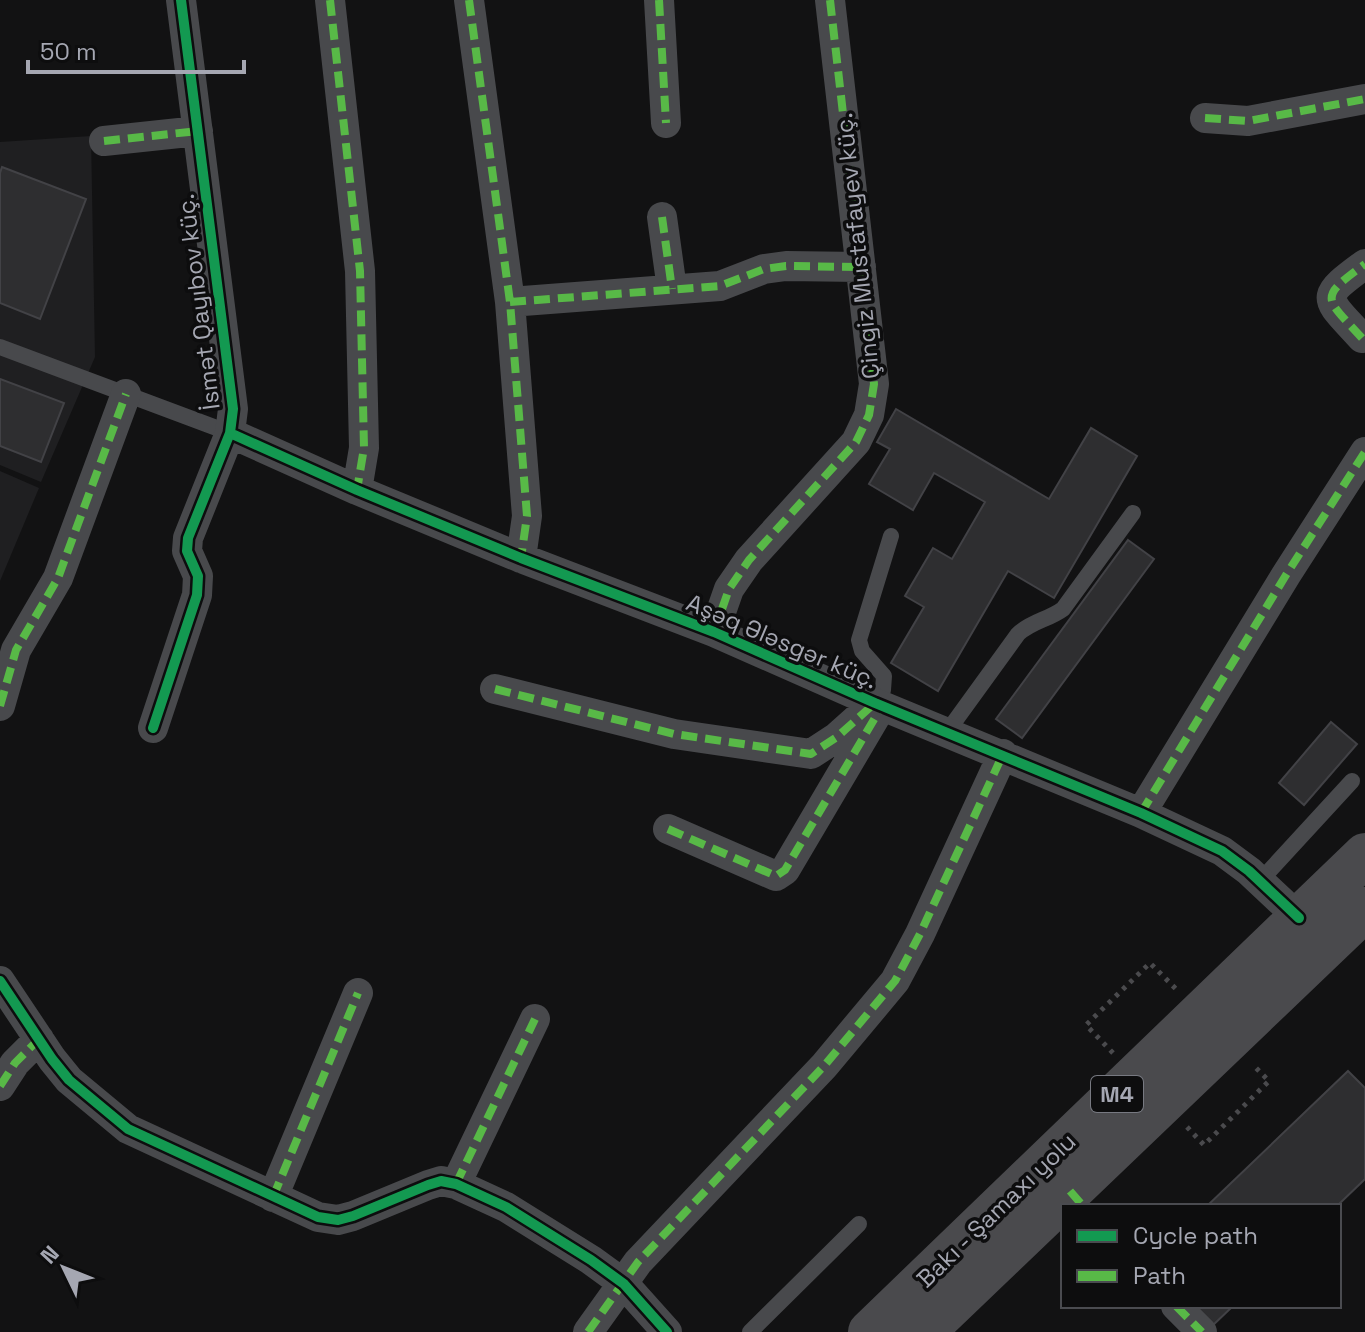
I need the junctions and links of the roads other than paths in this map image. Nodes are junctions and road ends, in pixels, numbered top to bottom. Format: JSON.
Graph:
{"nodes":[{"id":1,"x":181,"y":0,"type":"edge"},
{"id":2,"x":330,"y":0,"type":"edge"},
{"id":3,"x":469,"y":0,"type":"edge"},
{"id":4,"x":659,"y":0,"type":"edge"},
{"id":5,"x":830,"y":0,"type":"edge"},
{"id":6,"x":1365,"y":99,"type":"edge"},
{"id":7,"x":1205,"y":118,"type":"dead end"},
{"id":8,"x":666,"y":123,"type":"dead end"},
{"id":9,"x":198,"y":131,"type":"junction"},
{"id":10,"x":104,"y":141,"type":"dead end"},
{"id":11,"x":662,"y":217,"type":"dead end"},
{"id":12,"x":1365,"y":264,"type":"edge"},
{"id":13,"x":861,"y":267,"type":"junction"},
{"id":14,"x":672,"y":289,"type":"junction"},
{"id":15,"x":510,"y":302,"type":"junction"},
{"id":16,"x":1362,"y":338,"type":"dead end"},
{"id":17,"x":0,"y":347,"type":"edge"},
{"id":18,"x":126,"y":394,"type":"junction"},
{"id":19,"x":230,"y":433,"type":"junction"},
{"id":20,"x":1365,"y":452,"type":"edge"},
{"id":21,"x":357,"y":490,"type":"junction"},
{"id":22,"x":1133,"y":513,"type":"dead end"},
{"id":23,"x":891,"y":536,"type":"dead end"},
{"id":24,"x":521,"y":558,"type":"junction"},
{"id":25,"x":714,"y":632,"type":"junction"},
{"id":26,"x":495,"y":689,"type":"dead end"},
{"id":27,"x":878,"y":704,"type":"junction"},
{"id":28,"x":0,"y":706,"type":"edge"},
{"id":29,"x":153,"y":728,"type":"dead end"},
{"id":30,"x":947,"y":732,"type":"junction"},
{"id":31,"x":1003,"y":754,"type":"junction"},
{"id":32,"x":1352,"y":781,"type":"dead end"},
{"id":33,"x":1141,"y":813,"type":"junction"},
{"id":34,"x":668,"y":829,"type":"dead end"},
{"id":35,"x":1365,"y":855,"type":"edge"},
{"id":36,"x":1260,"y":881,"type":"junction"},
{"id":37,"x":1365,"y":909,"type":"edge"},
{"id":38,"x":1299,"y":918,"type":"junction"},
{"id":39,"x":0,"y":981,"type":"edge"},
{"id":40,"x":358,"y":993,"type":"dead end"},
{"id":41,"x":535,"y":1019,"type":"dead end"},
{"id":42,"x":39,"y":1039,"type":"junction"},
{"id":43,"x":0,"y":1086,"type":"edge"},
{"id":44,"x":456,"y":1184,"type":"junction"},
{"id":45,"x":273,"y":1197,"type":"junction"},
{"id":46,"x":1077,"y":1198,"type":"edge"},
{"id":47,"x":1061,"y":1212,"type":"edge"},
{"id":48,"x":859,"y":1224,"type":"dead end"},
{"id":49,"x":624,"y":1284,"type":"junction"},
{"id":50,"x":1178,"y":1308,"type":"edge"},
{"id":51,"x":588,"y":1332,"type":"edge"},
{"id":52,"x":667,"y":1332,"type":"edge"},
{"id":53,"x":750,"y":1332,"type":"edge"},
{"id":54,"x":870,"y":1332,"type":"edge"},
{"id":55,"x":923,"y":1332,"type":"edge"},
{"id":56,"x":1202,"y":1332,"type":"edge"}],
"edges":[{"from":1,"to":9,"type":"street","name":"İsmət Qayıbov küç."},
{"from":2,"to":21,"type":"street"},
{"from":3,"to":15,"type":"street"},
{"from":4,"to":8,"type":"street"},
{"from":5,"to":13,"type":"street","name":"Çingiz Mustafayev küç."},
{"from":6,"to":7,"type":"street"},
{"from":9,"to":10,"type":"street"},
{"from":9,"to":19,"type":"street","name":"İsmət Qayıbov küç."},
{"from":11,"to":14,"type":"street"},
{"from":12,"to":16,"type":"street"},
{"from":13,"to":14,"type":"street"},
{"from":13,"to":25,"type":"street","name":"Çingiz Mustafayev küç."},
{"from":14,"to":15,"type":"street"},
{"from":15,"to":24,"type":"street"},
{"from":17,"to":18,"type":"lane"},
{"from":18,"to":19,"type":"lane"},
{"from":18,"to":28,"type":"street"},
{"from":19,"to":21,"type":"street","name":"Aşəq Ələsgər küç."},
{"from":19,"to":29,"type":"street","name":"İsmət Qayıbov küç."},
{"from":20,"to":33,"type":"street"},
{"from":21,"to":24,"type":"street","name":"Aşəq Ələsgər küç."},
{"from":22,"to":30,"type":"lane"},
{"from":23,"to":27,"type":"lane"},
{"from":24,"to":25,"type":"street","name":"Aşəq Ələsgər küç."},
{"from":25,"to":27,"type":"street","name":"Aşəq Ələsgər küç."},
{"from":26,"to":27,"type":"street"},
{"from":27,"to":30,"type":"street","name":"Aşəq Ələsgər küç."},
{"from":27,"to":34,"type":"street"},
{"from":30,"to":31,"type":"street","name":"Aşəq Ələsgər küç."},
{"from":31,"to":33,"type":"street","name":"Aşəq Ələsgər küç."},
{"from":31,"to":49,"type":"street"},
{"from":32,"to":36,"type":"lane"},
{"from":33,"to":36,"type":"street","name":"Aşəq Ələsgər küç."},
{"from":35,"to":38,"type":"highway","name":"Bakı - Şamaxı yolu","number":"M4"},
{"from":36,"to":38,"type":"street","name":"Aşəq Ələsgər küç."},
{"from":37,"to":46,"type":"highway","name":"Bakı - Şamaxı yolu","number":"M4"},
{"from":38,"to":54,"type":"highway","name":"Bakı - Şamaxı yolu","number":"M4"},
{"from":39,"to":42,"type":"street"},
{"from":40,"to":45,"type":"street"},
{"from":41,"to":44,"type":"street"},
{"from":42,"to":43,"type":"street"},
{"from":42,"to":45,"type":"street"},
{"from":44,"to":45,"type":"street"},
{"from":44,"to":49,"type":"street"},
{"from":47,"to":55,"type":"highway","name":"Bakı - Şamaxı yolu","number":"M4"},
{"from":48,"to":53,"type":"lane"},
{"from":49,"to":51,"type":"street"},
{"from":49,"to":52,"type":"street"},
{"from":50,"to":56,"type":"street"}]}
